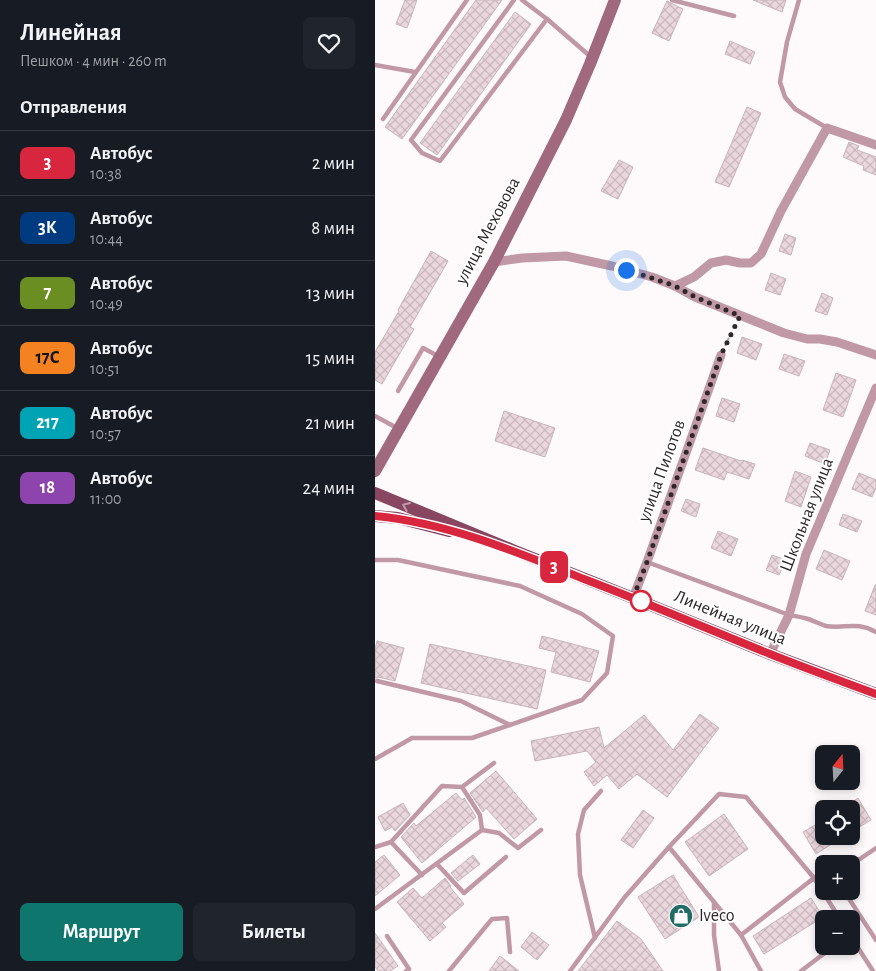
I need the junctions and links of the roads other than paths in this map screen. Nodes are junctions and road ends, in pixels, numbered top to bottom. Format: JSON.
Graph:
{"nodes":[{"id":1,"x":467,"y":0,"type":"edge"},
{"id":2,"x":514,"y":0,"type":"edge"},
{"id":3,"x":522,"y":0,"type":"edge"},
{"id":4,"x":615,"y":0,"type":"edge"},
{"id":5,"x":672,"y":0,"type":"edge"},
{"id":6,"x":799,"y":0,"type":"edge"},
{"id":7,"x":735,"y":16,"type":"dead end"},
{"id":8,"x":547,"y":19,"type":"junction"},
{"id":9,"x":593,"y":58,"type":"junction"},
{"id":10,"x":375,"y":65,"type":"edge"},
{"id":11,"x":415,"y":72,"type":"junction"},
{"id":12,"x":383,"y":119,"type":"dead end"},
{"id":13,"x":827,"y":128,"type":"junction"},
{"id":14,"x":876,"y":145,"type":"edge"},
{"id":15,"x":494,"y":262,"type":"junction"},
{"id":16,"x":675,"y":286,"type":"junction"},
{"id":17,"x":721,"y":355,"type":"road end"},
{"id":18,"x":876,"y":355,"type":"edge"},
{"id":19,"x":439,"y":357,"type":"junction"},
{"id":20,"x":876,"y":388,"type":"edge"},
{"id":21,"x":398,"y":391,"type":"dead end"},
{"id":22,"x":375,"y":416,"type":"edge"},
{"id":23,"x":398,"y":429,"type":"junction"},
{"id":24,"x":375,"y":471,"type":"edge"},
{"id":25,"x":375,"y":493,"type":"edge"},
{"id":26,"x":375,"y":516,"type":"edge"},
{"id":27,"x":515,"y":551,"type":"junction"},
{"id":28,"x":375,"y":560,"type":"edge"},
{"id":29,"x":647,"y":562,"type":"junction"},
{"id":30,"x":633,"y":598,"type":"junction"},
{"id":31,"x":789,"y":615,"type":"junction"},
{"id":32,"x":876,"y":632,"type":"edge"},
{"id":33,"x":770,"y":654,"type":"junction"},
{"id":34,"x":377,"y":681,"type":"dead end"},
{"id":35,"x":876,"y":694,"type":"edge"},
{"id":36,"x":510,"y":725,"type":"junction"},
{"id":37,"x":375,"y":759,"type":"edge"},
{"id":38,"x":494,"y":763,"type":"dead end"},
{"id":39,"x":462,"y":787,"type":"junction"},
{"id":40,"x":601,"y":790,"type":"dead end"},
{"id":41,"x":482,"y":830,"type":"junction"},
{"id":42,"x":541,"y":830,"type":"dead end"},
{"id":43,"x":391,"y":842,"type":"junction"},
{"id":44,"x":375,"y":847,"type":"edge"},
{"id":45,"x":669,"y":847,"type":"junction"},
{"id":46,"x":876,"y":848,"type":"edge"},
{"id":47,"x":506,"y":856,"type":"dead end"},
{"id":48,"x":860,"y":860,"type":"edge"},
{"id":49,"x":437,"y":864,"type":"junction"},
{"id":50,"x":421,"y":875,"type":"junction"},
{"id":51,"x":814,"y":878,"type":"junction"},
{"id":52,"x":849,"y":900,"type":"edge"},
{"id":53,"x":714,"y":902,"type":"junction"},
{"id":54,"x":375,"y":909,"type":"edge"},
{"id":55,"x":834,"y":910,"type":"edge"},
{"id":56,"x":741,"y":935,"type":"junction"},
{"id":57,"x":387,"y":936,"type":"dead end"},
{"id":58,"x":595,"y":938,"type":"junction"},
{"id":59,"x":876,"y":940,"type":"edge"},
{"id":60,"x":860,"y":951,"type":"edge"},
{"id":61,"x":510,"y":952,"type":"dead end"},
{"id":62,"x":822,"y":955,"type":"edge"},
{"id":63,"x":406,"y":971,"type":"edge"},
{"id":64,"x":449,"y":971,"type":"edge"},
{"id":65,"x":570,"y":971,"type":"edge"},
{"id":66,"x":719,"y":971,"type":"edge"},
{"id":67,"x":761,"y":971,"type":"edge"},
{"id":68,"x":801,"y":971,"type":"edge"},
{"id":69,"x":873,"y":971,"type":"edge"}],
"edges":[{"from":1,"to":11,"type":"lane"},
{"from":2,"to":8,"type":"lane"},
{"from":3,"to":8,"type":"lane"},
{"from":4,"to":9,"type":"street","name":"улица Меховова"},
{"from":5,"to":7,"type":"lane"},
{"from":6,"to":13,"type":"lane"},
{"from":8,"to":9,"type":"lane"},
{"from":9,"to":15,"type":"street","name":"улица Меховова"},
{"from":10,"to":11,"type":"lane"},
{"from":11,"to":12,"type":"lane"},
{"from":13,"to":14,"type":"street"},
{"from":13,"to":16,"type":"street"},
{"from":15,"to":16,"type":"street"},
{"from":15,"to":19,"type":"street","name":"улица Меховова"},
{"from":16,"to":18,"type":"street"},
{"from":17,"to":29,"type":"street","name":"улица Пилотов"},
{"from":19,"to":21,"type":"lane"},
{"from":19,"to":23,"type":"street","name":"улица Меховова"},
{"from":20,"to":31,"type":"street","name":"Школьная улица"},
{"from":22,"to":23,"type":"lane"},
{"from":23,"to":24,"type":"street","name":"улица Меховова"},
{"from":27,"to":25,"type":"main road","one_way":true},
{"from":26,"to":27,"type":"main road"},
{"from":27,"to":30,"type":"main road","name":"Линейная улица"},
{"from":28,"to":36,"type":"lane"},
{"from":29,"to":30,"type":"street","name":"улица Пилотов"},
{"from":29,"to":31,"type":"lane"},
{"from":30,"to":33,"type":"main road","name":"Линейная улица"},
{"from":31,"to":32,"type":"lane"},
{"from":31,"to":33,"type":"street","name":"Школьная улица"},
{"from":33,"to":35,"type":"main road","name":"Линейная улица"},
{"from":34,"to":36,"type":"lane"},
{"from":36,"to":37,"type":"lane"},
{"from":38,"to":39,"type":"lane"},
{"from":39,"to":41,"type":"lane"},
{"from":39,"to":43,"type":"lane"},
{"from":40,"to":58,"type":"lane"},
{"from":41,"to":42,"type":"lane"},
{"from":41,"to":49,"type":"lane"},
{"from":43,"to":44,"type":"lane"},
{"from":43,"to":50,"type":"lane"},
{"from":45,"to":51,"type":"lane"},
{"from":45,"to":53,"type":"lane"},
{"from":45,"to":58,"type":"lane"},
{"from":46,"to":48,"type":"lane"},
{"from":47,"to":49,"type":"lane"},
{"from":49,"to":50,"type":"lane"},
{"from":50,"to":54,"type":"lane"},
{"from":51,"to":55,"type":"lane"},
{"from":51,"to":56,"type":"lane"},
{"from":52,"to":59,"type":"lane"},
{"from":53,"to":56,"type":"lane"},
{"from":53,"to":66,"type":"lane"},
{"from":56,"to":67,"type":"lane"},
{"from":57,"to":63,"type":"lane"},
{"from":58,"to":65,"type":"lane"},
{"from":60,"to":69,"type":"lane"},
{"from":61,"to":64,"type":"lane"},
{"from":62,"to":68,"type":"lane"}]}
